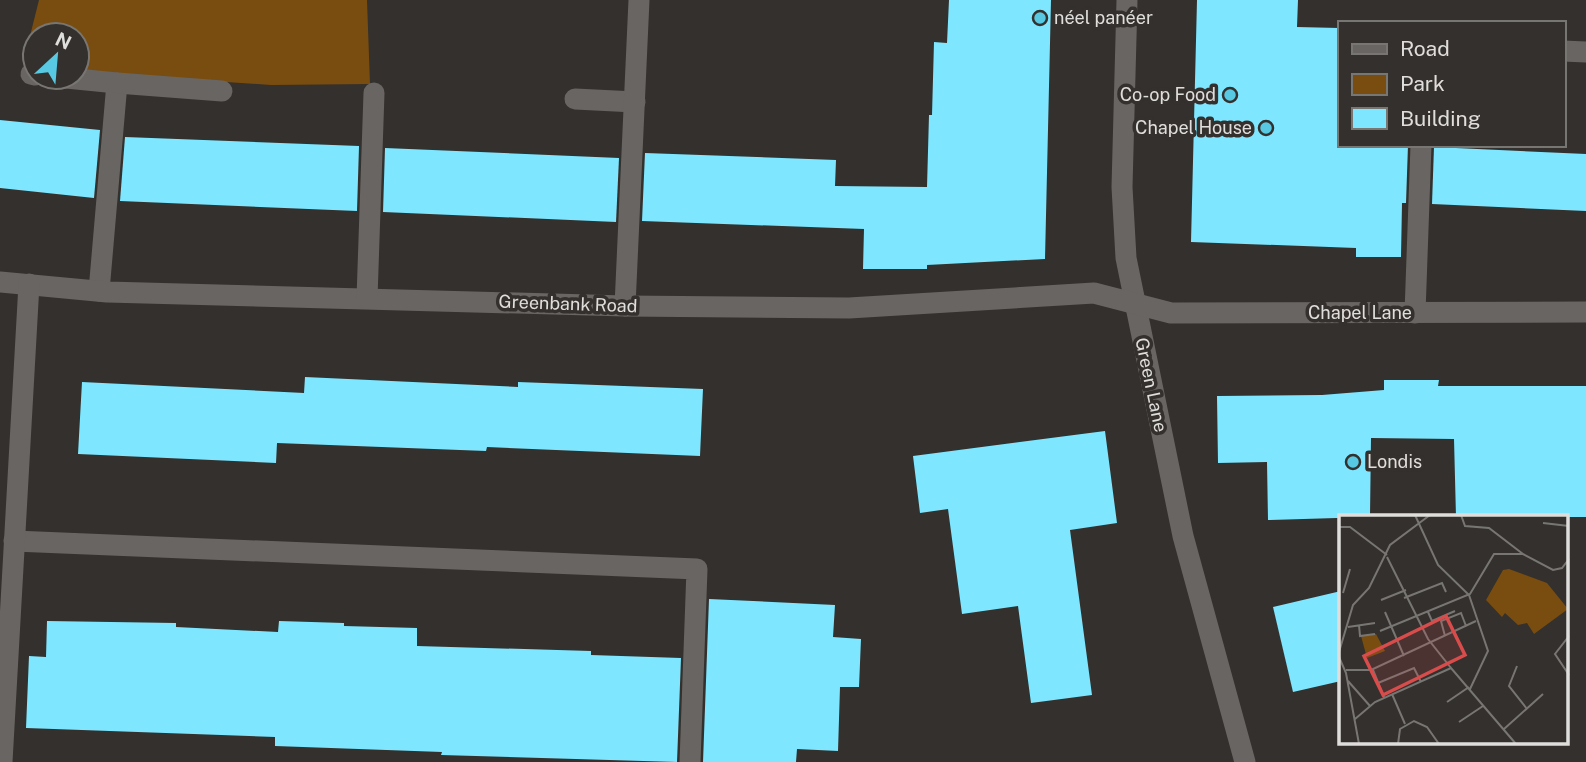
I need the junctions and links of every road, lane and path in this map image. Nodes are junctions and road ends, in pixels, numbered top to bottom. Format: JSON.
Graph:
{"nodes":[{"id":1,"x":639,"y":0,"type":"edge"},
{"id":2,"x":1127,"y":0,"type":"edge"},
{"id":3,"x":1565,"y":51,"type":"edge"},
{"id":4,"x":1586,"y":52,"type":"edge"},
{"id":5,"x":91,"y":80,"type":"edge"},
{"id":6,"x":117,"y":83,"type":"junction"},
{"id":7,"x":222,"y":91,"type":"dead end"},
{"id":8,"x":374,"y":93,"type":"dead end"},
{"id":9,"x":575,"y":99,"type":"dead end"},
{"id":10,"x":635,"y":102,"type":"junction"},
{"id":11,"x":1421,"y":147,"type":"edge"},
{"id":12,"x":0,"y":282,"type":"edge"},
{"id":13,"x":29,"y":284,"type":"junction"},
{"id":14,"x":99,"y":291,"type":"junction"},
{"id":15,"x":367,"y":298,"type":"junction"},
{"id":16,"x":1134,"y":303,"type":"junction"},
{"id":17,"x":625,"y":306,"type":"junction"},
{"id":18,"x":1586,"y":312,"type":"edge"},
{"id":19,"x":1415,"y":313,"type":"junction"},
{"id":20,"x":14,"y":541,"type":"junction"},
{"id":21,"x":2,"y":762,"type":"edge"},
{"id":22,"x":690,"y":762,"type":"edge"},
{"id":23,"x":1245,"y":762,"type":"edge"}],
"edges":[{"from":1,"to":10,"type":"street"},
{"from":2,"to":16,"type":"street","name":"Green Lane"},
{"from":3,"to":4,"type":"street"},
{"from":5,"to":6,"type":"street"},
{"from":6,"to":7,"type":"street"},
{"from":6,"to":14,"type":"street"},
{"from":8,"to":15,"type":"street"},
{"from":9,"to":10,"type":"street"},
{"from":10,"to":17,"type":"street"},
{"from":11,"to":19,"type":"street"},
{"from":12,"to":13,"type":"street","name":"Greenbank Road"},
{"from":13,"to":14,"type":"street","name":"Greenbank Road"},
{"from":13,"to":20,"type":"street"},
{"from":14,"to":15,"type":"street","name":"Greenbank Road"},
{"from":15,"to":17,"type":"street","name":"Greenbank Road"},
{"from":16,"to":17,"type":"street","name":"Greenbank Road"},
{"from":16,"to":19,"type":"street","name":"Chapel Lane"},
{"from":16,"to":23,"type":"street","name":"Green Lane"},
{"from":18,"to":19,"type":"street","name":"Chapel Lane"},
{"from":20,"to":21,"type":"street"},
{"from":20,"to":22,"type":"street"}]}
